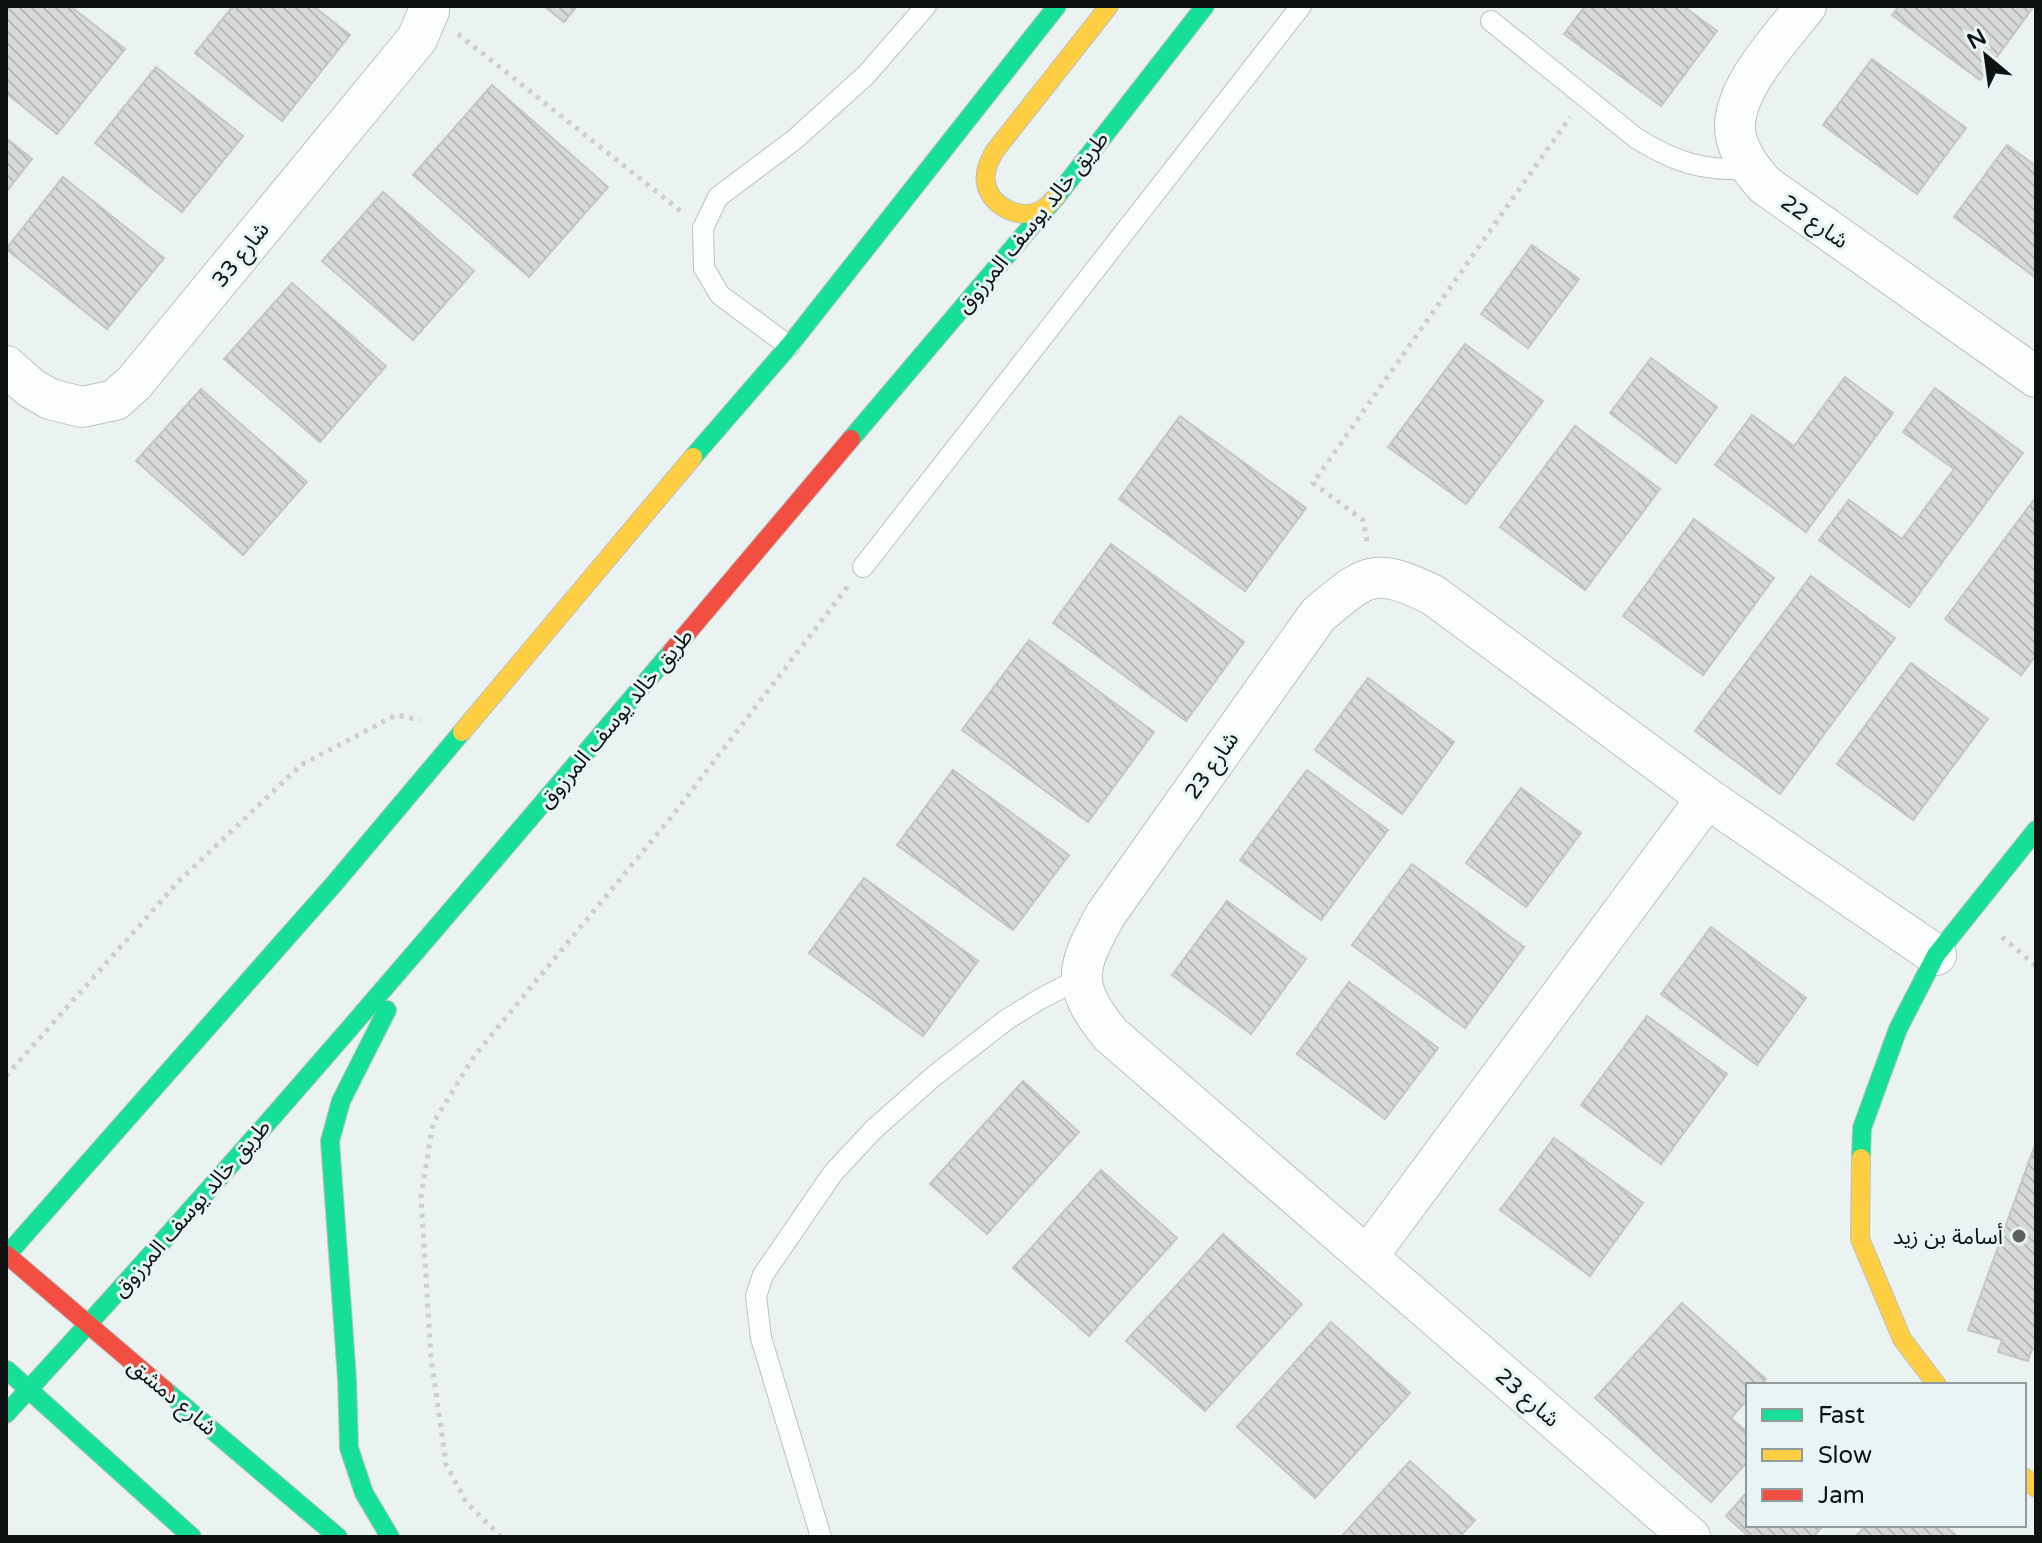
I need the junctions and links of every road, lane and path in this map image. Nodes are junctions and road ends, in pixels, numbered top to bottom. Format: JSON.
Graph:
{"nodes":[{"id":1,"x":926,"y":6,"type":"edge"},
{"id":2,"x":1057,"y":6,"type":"edge"},
{"id":3,"x":1109,"y":6,"type":"edge"},
{"id":4,"x":1205,"y":6,"type":"edge"},
{"id":5,"x":1301,"y":6,"type":"edge"},
{"id":6,"x":1806,"y":6,"type":"edge"},
{"id":7,"x":429,"y":8,"type":"edge"},
{"id":8,"x":1491,"y":21,"type":"dead end"},
{"id":9,"x":1584,"y":97,"type":"junction"},
{"id":10,"x":1751,"y":169,"type":"junction"},
{"id":11,"x":1057,"y":196,"type":"junction"},
{"id":12,"x":703,"y":228,"type":"junction"},
{"id":13,"x":789,"y":346,"type":"junction"},
{"id":14,"x":6,"y":366,"type":"edge"},
{"id":15,"x":2036,"y":377,"type":"edge"},
{"id":16,"x":863,"y":567,"type":"joint"},
{"id":17,"x":1374,"y":577,"type":"junction"},
{"id":18,"x":464,"y":729,"type":"junction"},
{"id":19,"x":1707,"y":798,"type":"junction"},
{"id":20,"x":2036,"y":830,"type":"edge"},
{"id":21,"x":426,"y":941,"type":"junction"},
{"id":22,"x":1936,"y":955,"type":"junction"},
{"id":23,"x":1081,"y":978,"type":"junction"},
{"id":24,"x":6,"y":1076,"type":"edge"},
{"id":25,"x":6,"y":1256,"type":"edge"},
{"id":26,"x":1367,"y":1257,"type":"junction"},
{"id":27,"x":89,"y":1324,"type":"junction"},
{"id":28,"x":6,"y":1369,"type":"edge"},
{"id":29,"x":1935,"y":1383,"type":"edge"},
{"id":30,"x":29,"y":1389,"type":"junction"},
{"id":31,"x":6,"y":1414,"type":"edge"},
{"id":32,"x":192,"y":1537,"type":"edge"},
{"id":33,"x":338,"y":1537,"type":"edge"},
{"id":34,"x":390,"y":1537,"type":"edge"},
{"id":35,"x":501,"y":1537,"type":"edge"},
{"id":36,"x":821,"y":1537,"type":"edge"},
{"id":37,"x":1690,"y":1537,"type":"edge"}],
"edges":[{"from":1,"to":12,"type":"lane"},
{"from":2,"to":13,"type":"main road"},
{"from":3,"to":11,"type":"main road"},
{"from":4,"to":11,"type":"main road","name":"طريق خالد يوسف المرزوق"},
{"from":5,"to":16,"type":"lane"},
{"from":6,"to":10,"type":"street","name":"شارع 22"},
{"from":7,"to":12,"type":"path"},
{"from":7,"to":14,"type":"street","name":"شارع 33"},
{"from":8,"to":9,"type":"lane"},
{"from":9,"to":10,"type":"lane"},
{"from":9,"to":17,"type":"path"},
{"from":10,"to":15,"type":"street","name":"شارع 22"},
{"from":11,"to":21,"type":"main road","name":"طريق خالد يوسف المرزوق"},
{"from":12,"to":13,"type":"lane"},
{"from":13,"to":18,"type":"main road"},
{"from":16,"to":35,"type":"path"},
{"from":17,"to":19,"type":"street"},
{"from":17,"to":23,"type":"street","name":"شارع 23"},
{"from":18,"to":24,"type":"path"},
{"from":18,"to":25,"type":"main road"},
{"from":19,"to":22,"type":"street"},
{"from":19,"to":26,"type":"street"},
{"from":20,"to":22,"type":"main road"},
{"from":21,"to":27,"type":"main road","name":"طريق خالد يوسف المرزوق"},
{"from":21,"to":34,"type":"main road"},
{"from":22,"to":29,"type":"main road"},
{"from":23,"to":26,"type":"street","name":"شارع 23"},
{"from":23,"to":36,"type":"lane"},
{"from":25,"to":27,"type":"main road","name":"شارع دمشق"},
{"from":26,"to":37,"type":"street","name":"شارع 23"},
{"from":27,"to":30,"type":"main road","name":"طريق خالد يوسف المرزوق"},
{"from":27,"to":33,"type":"main road","name":"شارع دمشق"},
{"from":28,"to":30,"type":"main road"},
{"from":30,"to":31,"type":"main road","name":"طريق خالد يوسف المرزوق"},
{"from":30,"to":32,"type":"main road"}]}
